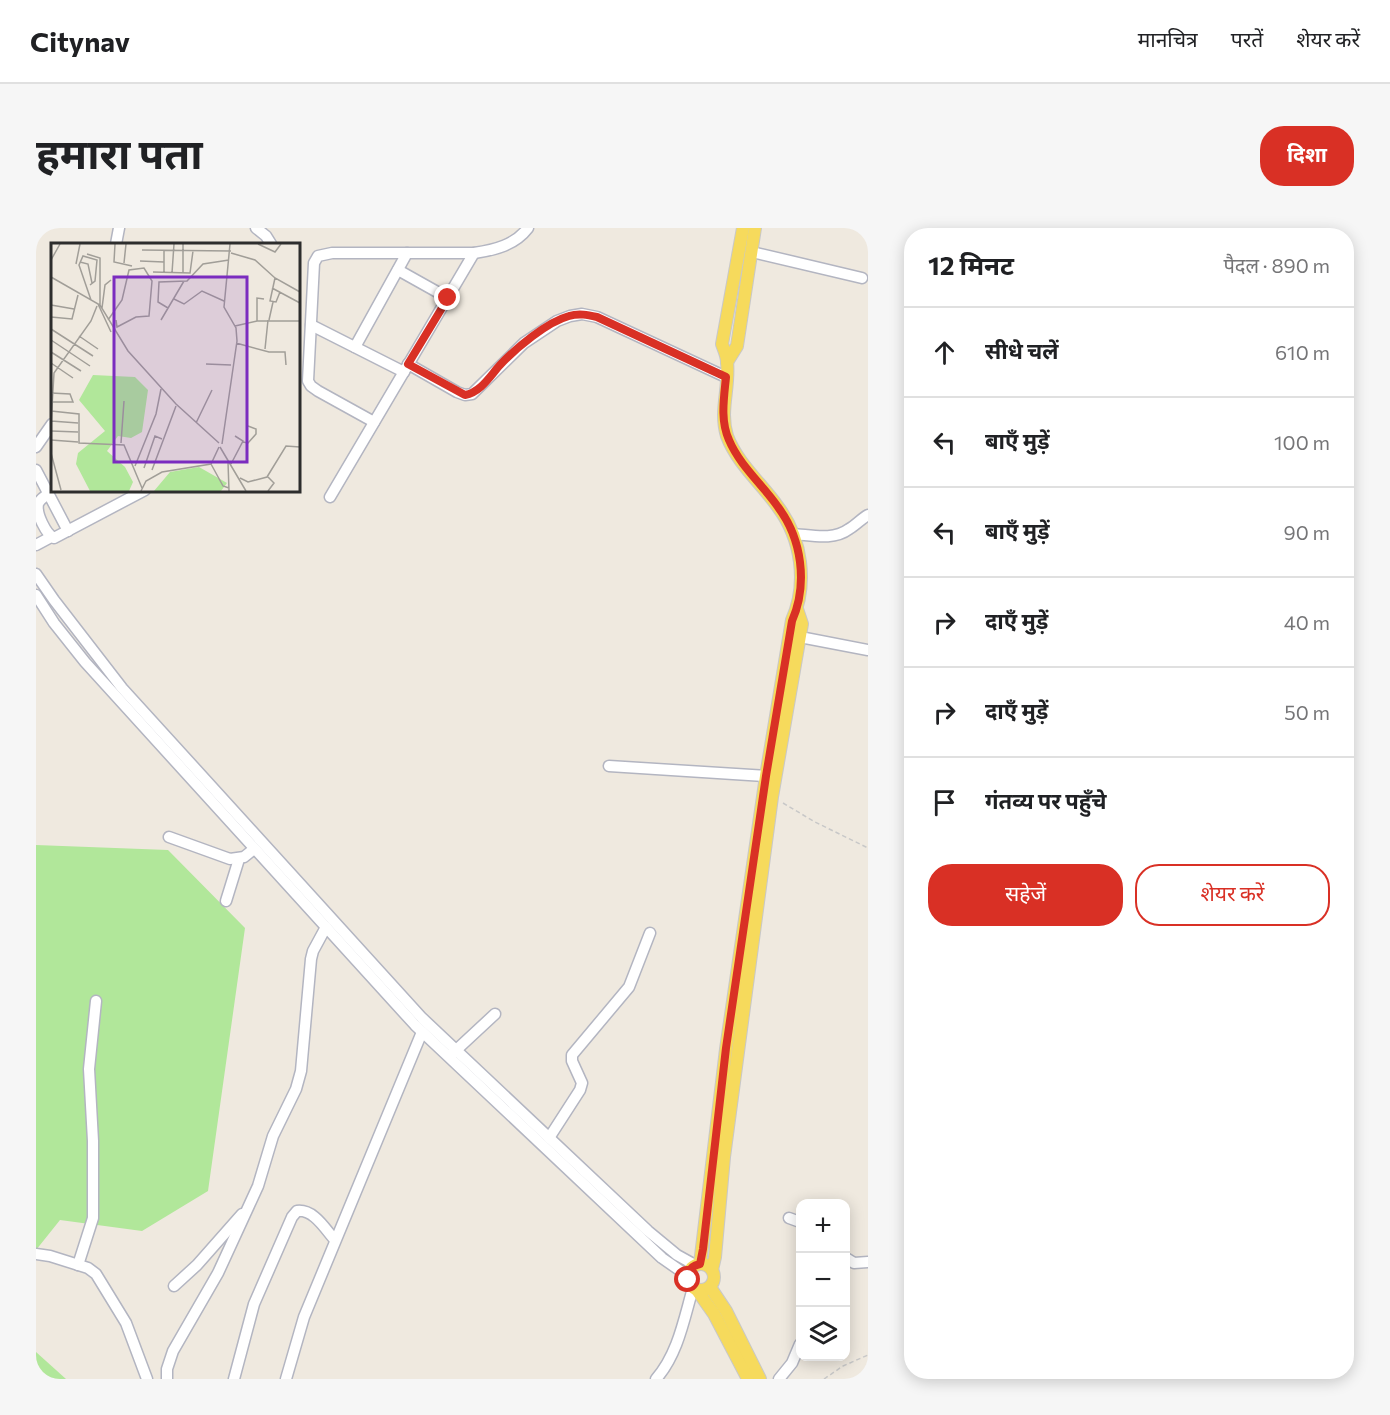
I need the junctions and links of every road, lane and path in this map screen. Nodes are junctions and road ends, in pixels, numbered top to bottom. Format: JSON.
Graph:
{"nodes":[{"id":1,"x":119,"y":228,"type":"edge"},
{"id":2,"x":256,"y":228,"type":"edge"},
{"id":3,"x":528,"y":228,"type":"edge"},
{"id":4,"x":744,"y":228,"type":"edge"},
{"id":5,"x":755,"y":228,"type":"edge"},
{"id":6,"x":116,"y":243,"type":"edge"},
{"id":7,"x":270,"y":243,"type":"edge"},
{"id":8,"x":752,"y":252,"type":"junction"},
{"id":9,"x":407,"y":253,"type":"junction"},
{"id":10,"x":474,"y":253,"type":"junction"},
{"id":11,"x":398,"y":270,"type":"junction"},
{"id":12,"x":862,"y":278,"type":"dead end"},
{"id":13,"x":448,"y":298,"type":"junction"},
{"id":14,"x":311,"y":326,"type":"junction"},
{"id":15,"x":355,"y":348,"type":"junction"},
{"id":16,"x":727,"y":362,"type":"junction"},
{"id":17,"x":406,"y":368,"type":"junction"},
{"id":18,"x":726,"y":377,"type":"junction"},
{"id":19,"x":374,"y":422,"type":"junction"},
{"id":20,"x":51,"y":425,"type":"edge"},
{"id":21,"x":36,"y":447,"type":"edge"},
{"id":22,"x":36,"y":470,"type":"edge"},
{"id":23,"x":141,"y":492,"type":"edge"},
{"id":24,"x":48,"y":494,"type":"junction"},
{"id":25,"x":330,"y":497,"type":"dead end"},
{"id":26,"x":868,"y":515,"type":"edge"},
{"id":27,"x":68,"y":531,"type":"junction"},
{"id":28,"x":793,"y":534,"type":"junction"},
{"id":29,"x":51,"y":537,"type":"junction"},
{"id":30,"x":36,"y":545,"type":"edge"},
{"id":31,"x":36,"y":574,"type":"edge"},
{"id":32,"x":36,"y":595,"type":"edge"},
{"id":33,"x":797,"y":609,"type":"junction"},
{"id":34,"x":800,"y":636,"type":"junction"},
{"id":35,"x":868,"y":651,"type":"edge"},
{"id":36,"x":609,"y":766,"type":"dead end"},
{"id":37,"x":766,"y":776,"type":"junction"},
{"id":38,"x":772,"y":797,"type":"junction"},
{"id":39,"x":169,"y":837,"type":"dead end"},
{"id":40,"x":868,"y":848,"type":"edge"},
{"id":41,"x":254,"y":849,"type":"junction"},
{"id":42,"x":239,"y":859,"type":"junction"},
{"id":43,"x":226,"y":901,"type":"dead end"},
{"id":44,"x":326,"y":927,"type":"junction"},
{"id":45,"x":650,"y":933,"type":"dead end"},
{"id":46,"x":96,"y":1001,"type":"dead end"},
{"id":47,"x":495,"y":1014,"type":"dead end"},
{"id":48,"x":422,"y":1032,"type":"junction"},
{"id":49,"x":453,"y":1054,"type":"junction"},
{"id":50,"x":549,"y":1138,"type":"junction"},
{"id":51,"x":246,"y":1212,"type":"junction"},
{"id":52,"x":789,"y":1218,"type":"dead end"},
{"id":53,"x":796,"y":1220,"type":"edge"},
{"id":54,"x":335,"y":1240,"type":"junction"},
{"id":55,"x":36,"y":1254,"type":"edge"},
{"id":56,"x":850,"y":1260,"type":"edge"},
{"id":57,"x":868,"y":1262,"type":"edge"},
{"id":58,"x":698,"y":1264,"type":"junction"},
{"id":59,"x":78,"y":1265,"type":"junction"},
{"id":60,"x":712,"y":1270,"type":"junction"},
{"id":61,"x":693,"y":1284,"type":"junction"},
{"id":62,"x":174,"y":1286,"type":"dead end"},
{"id":63,"x":710,"y":1287,"type":"junction"},
{"id":64,"x":796,"y":1355,"type":"edge"},
{"id":65,"x":868,"y":1356,"type":"edge"},
{"id":66,"x":147,"y":1379,"type":"edge"},
{"id":67,"x":167,"y":1379,"type":"edge"},
{"id":68,"x":234,"y":1379,"type":"edge"},
{"id":69,"x":286,"y":1379,"type":"edge"},
{"id":70,"x":656,"y":1379,"type":"edge"},
{"id":71,"x":748,"y":1379,"type":"edge"},
{"id":72,"x":760,"y":1379,"type":"edge"},
{"id":73,"x":779,"y":1379,"type":"edge"},
{"id":74,"x":824,"y":1379,"type":"edge"}],
"edges":[{"from":1,"to":6,"type":"street"},
{"from":2,"to":7,"type":"street"},
{"from":3,"to":10,"type":"street"},
{"from":4,"to":16,"type":"main road"},
{"from":5,"to":8,"type":"main road"},
{"from":8,"to":12,"type":"street"},
{"from":8,"to":16,"type":"main road"},
{"from":9,"to":10,"type":"street"},
{"from":9,"to":11,"type":"street"},
{"from":9,"to":14,"type":"street"},
{"from":10,"to":13,"type":"street"},
{"from":11,"to":13,"type":"street"},
{"from":11,"to":15,"type":"street"},
{"from":13,"to":17,"type":"street"},
{"from":14,"to":15,"type":"street"},
{"from":14,"to":19,"type":"street"},
{"from":15,"to":17,"type":"street"},
{"from":16,"to":18,"type":"main road"},
{"from":17,"to":18,"type":"street"},
{"from":17,"to":19,"type":"street"},
{"from":18,"to":28,"type":"main road"},
{"from":19,"to":25,"type":"street"},
{"from":20,"to":21,"type":"street"},
{"from":22,"to":24,"type":"street"},
{"from":23,"to":27,"type":"street"},
{"from":24,"to":27,"type":"street"},
{"from":24,"to":29,"type":"street"},
{"from":26,"to":28,"type":"street"},
{"from":27,"to":29,"type":"street"},
{"from":28,"to":33,"type":"main road"},
{"from":29,"to":30,"type":"street"},
{"from":31,"to":49,"type":"street"},
{"from":32,"to":41,"type":"street"},
{"from":33,"to":34,"type":"main road"},
{"from":33,"to":37,"type":"main road"},
{"from":34,"to":35,"type":"street"},
{"from":34,"to":38,"type":"main road"},
{"from":36,"to":37,"type":"street"},
{"from":37,"to":58,"type":"main road"},
{"from":38,"to":40,"type":"path"},
{"from":38,"to":60,"type":"main road"},
{"from":39,"to":42,"type":"street"},
{"from":41,"to":42,"type":"street"},
{"from":41,"to":44,"type":"street"},
{"from":42,"to":43,"type":"street"},
{"from":44,"to":48,"type":"street"},
{"from":44,"to":51,"type":"street"},
{"from":45,"to":50,"type":"street"},
{"from":46,"to":59,"type":"street"},
{"from":47,"to":49,"type":"street"},
{"from":48,"to":49,"type":"street"},
{"from":48,"to":54,"type":"street"},
{"from":49,"to":50,"type":"street"},
{"from":49,"to":61,"type":"street"},
{"from":50,"to":58,"type":"street"},
{"from":51,"to":62,"type":"street"},
{"from":51,"to":67,"type":"street"},
{"from":52,"to":53,"type":"street"},
{"from":54,"to":68,"type":"street"},
{"from":54,"to":69,"type":"street"},
{"from":55,"to":59,"type":"street"},
{"from":56,"to":57,"type":"street"},
{"from":58,"to":60,"type":"main road"},
{"from":58,"to":61,"type":"main road"},
{"from":59,"to":66,"type":"street"},
{"from":60,"to":63,"type":"main road"},
{"from":61,"to":63,"type":"main road"},
{"from":61,"to":70,"type":"street"},
{"from":61,"to":71,"type":"main road"},
{"from":63,"to":72,"type":"main road"},
{"from":64,"to":73,"type":"street"},
{"from":65,"to":74,"type":"path"}]}
